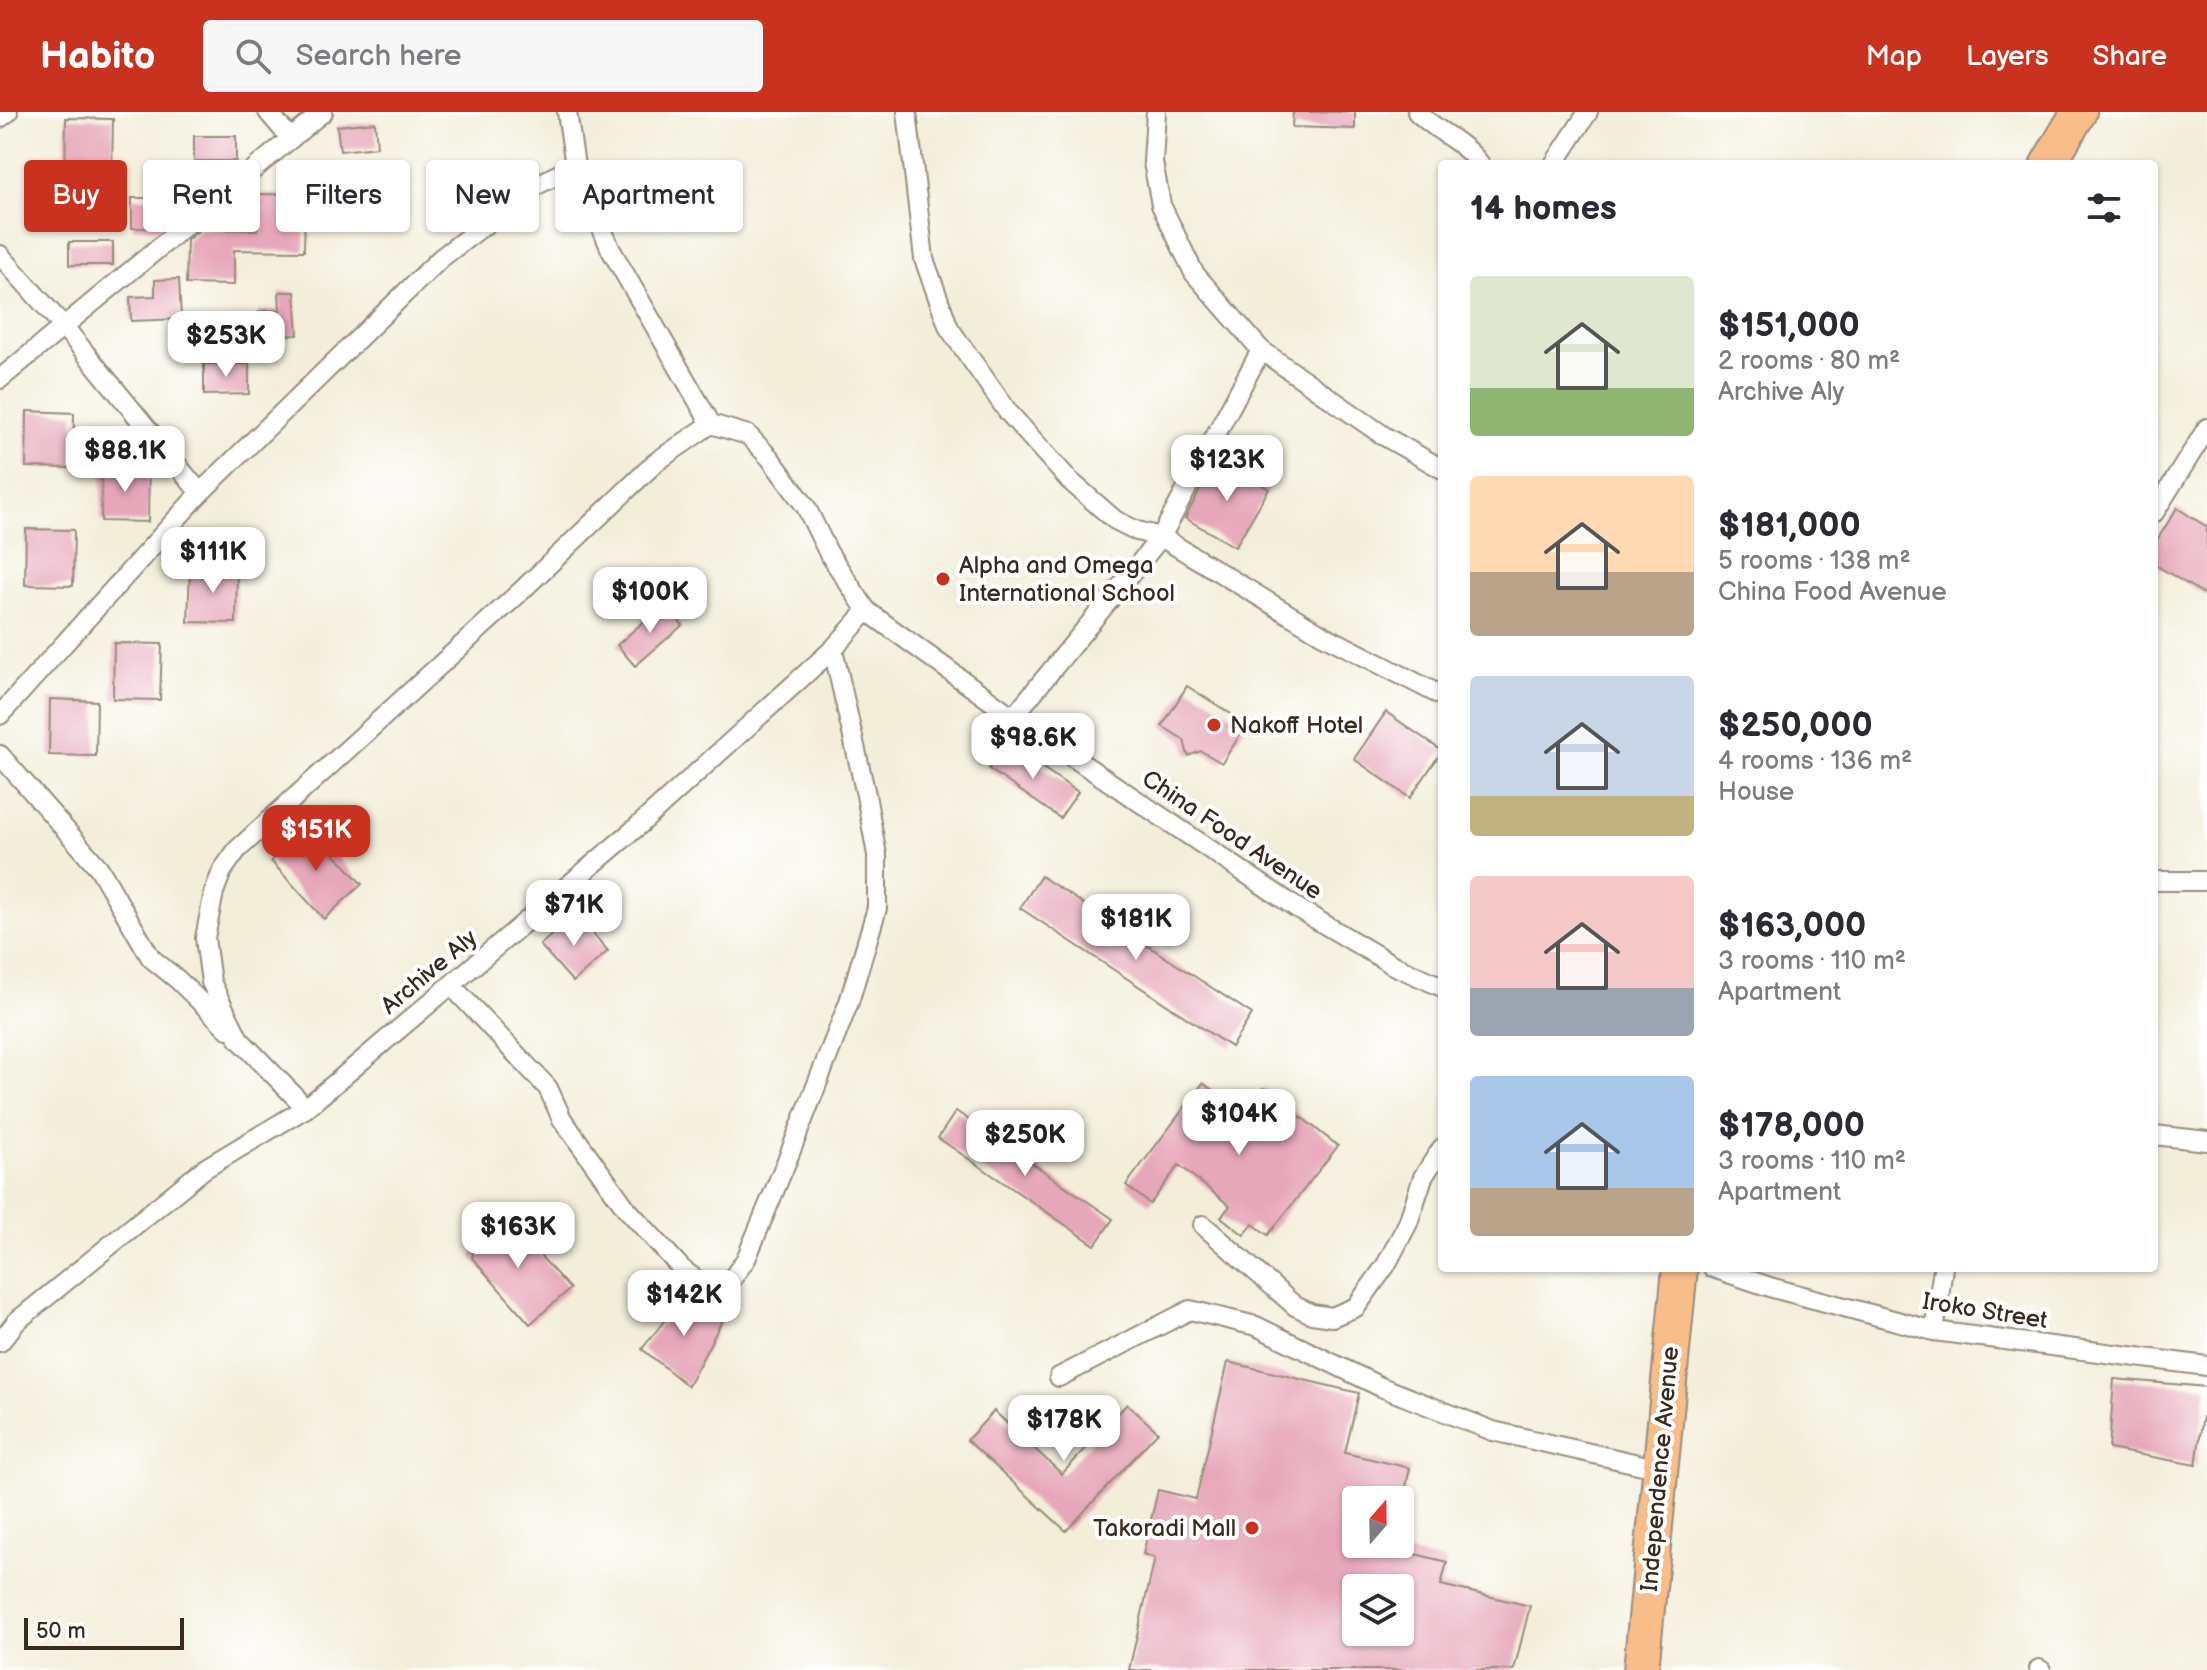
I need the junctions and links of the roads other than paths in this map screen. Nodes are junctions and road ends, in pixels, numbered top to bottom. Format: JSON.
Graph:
{"nodes":[{"id":1,"x":8,"y":112,"type":"edge"},
{"id":2,"x":268,"y":112,"type":"edge"},
{"id":3,"x":323,"y":112,"type":"edge"},
{"id":4,"x":567,"y":112,"type":"edge"},
{"id":5,"x":907,"y":112,"type":"edge"},
{"id":6,"x":1156,"y":112,"type":"edge"},
{"id":7,"x":1417,"y":112,"type":"edge"},
{"id":8,"x":1588,"y":112,"type":"edge"},
{"id":9,"x":2079,"y":112,"type":"edge"},
{"id":10,"x":0,"y":118,"type":"edge"},
{"id":11,"x":291,"y":139,"type":"junction"},
{"id":12,"x":574,"y":160,"type":"edge"},
{"id":13,"x":1476,"y":160,"type":"edge"},
{"id":14,"x":1557,"y":160,"type":"edge"},
{"id":15,"x":2050,"y":160,"type":"edge"},
{"id":16,"x":555,"y":176,"type":"edge"},
{"id":17,"x":603,"y":232,"type":"edge"},
{"id":18,"x":0,"y":255,"type":"edge"},
{"id":19,"x":64,"y":327,"type":"junction"},
{"id":20,"x":1261,"y":350,"type":"junction"},
{"id":21,"x":0,"y":379,"type":"edge"},
{"id":22,"x":711,"y":424,"type":"junction"},
{"id":23,"x":2207,"y":428,"type":"edge"},
{"id":24,"x":1438,"y":467,"type":"edge"},
{"id":25,"x":200,"y":493,"type":"junction"},
{"id":26,"x":2158,"y":507,"type":"edge"},
{"id":27,"x":1161,"y":537,"type":"junction"},
{"id":28,"x":867,"y":611,"type":"junction"},
{"id":29,"x":833,"y":649,"type":"junction"},
{"id":30,"x":1438,"y":694,"type":"edge"},
{"id":31,"x":0,"y":715,"type":"edge"},
{"id":32,"x":1013,"y":717,"type":"junction"},
{"id":33,"x":0,"y":755,"type":"edge"},
{"id":34,"x":2158,"y":881,"type":"edge"},
{"id":35,"x":2207,"y":881,"type":"edge"},
{"id":36,"x":451,"y":985,"type":"junction"},
{"id":37,"x":1438,"y":985,"type":"edge"},
{"id":38,"x":239,"y":1039,"type":"junction"},
{"id":39,"x":306,"y":1108,"type":"junction"},
{"id":40,"x":2158,"y":1135,"type":"edge"},
{"id":41,"x":2207,"y":1141,"type":"edge"},
{"id":42,"x":1438,"y":1154,"type":"edge"},
{"id":43,"x":1203,"y":1225,"type":"dead end"},
{"id":44,"x":1680,"y":1272,"type":"edge"},
{"id":45,"x":1725,"y":1272,"type":"edge"},
{"id":46,"x":1942,"y":1272,"type":"edge"},
{"id":47,"x":1934,"y":1331,"type":"junction"},
{"id":48,"x":0,"y":1342,"type":"edge"},
{"id":49,"x":2207,"y":1366,"type":"edge"},
{"id":50,"x":1059,"y":1377,"type":"dead end"},
{"id":51,"x":1660,"y":1469,"type":"junction"},
{"id":52,"x":1641,"y":1670,"type":"edge"}],
"edges":[{"from":1,"to":10,"type":"street"},
{"from":2,"to":11,"type":"street"},
{"from":3,"to":11,"type":"street"},
{"from":4,"to":12,"type":"street"},
{"from":5,"to":27,"type":"street"},
{"from":6,"to":20,"type":"street"},
{"from":7,"to":13,"type":"street"},
{"from":8,"to":14,"type":"street"},
{"from":9,"to":15,"type":"highway"},
{"from":11,"to":19,"type":"street"},
{"from":16,"to":25,"type":"street"},
{"from":17,"to":22,"type":"street"},
{"from":18,"to":19,"type":"street"},
{"from":19,"to":21,"type":"street"},
{"from":19,"to":25,"type":"street"},
{"from":20,"to":24,"type":"street"},
{"from":20,"to":27,"type":"street"},
{"from":22,"to":28,"type":"street","name":"China Food Avenue"},
{"from":22,"to":38,"type":"street"},
{"from":23,"to":26,"type":"street"},
{"from":25,"to":31,"type":"street"},
{"from":27,"to":30,"type":"street"},
{"from":27,"to":32,"type":"street"},
{"from":28,"to":29,"type":"street","name":"Archive Aly"},
{"from":28,"to":32,"type":"street","name":"China Food Avenue"},
{"from":29,"to":36,"type":"street","name":"Archive Aly"},
{"from":29,"to":36,"type":"street"},
{"from":32,"to":37,"type":"street","name":"China Food Avenue"},
{"from":33,"to":38,"type":"street"},
{"from":34,"to":35,"type":"street"},
{"from":36,"to":39,"type":"street","name":"Archive Aly"},
{"from":38,"to":39,"type":"street"},
{"from":39,"to":48,"type":"street","name":"Archive Aly"},
{"from":40,"to":41,"type":"street"},
{"from":42,"to":43,"type":"street"},
{"from":44,"to":51,"type":"highway","name":"Independence Avenue"},
{"from":45,"to":47,"type":"street","name":"Iroko Street"},
{"from":46,"to":47,"type":"street"},
{"from":47,"to":49,"type":"street","name":"Iroko Street"},
{"from":50,"to":51,"type":"street"},
{"from":51,"to":52,"type":"highway","name":"Independence Avenue"}]}
